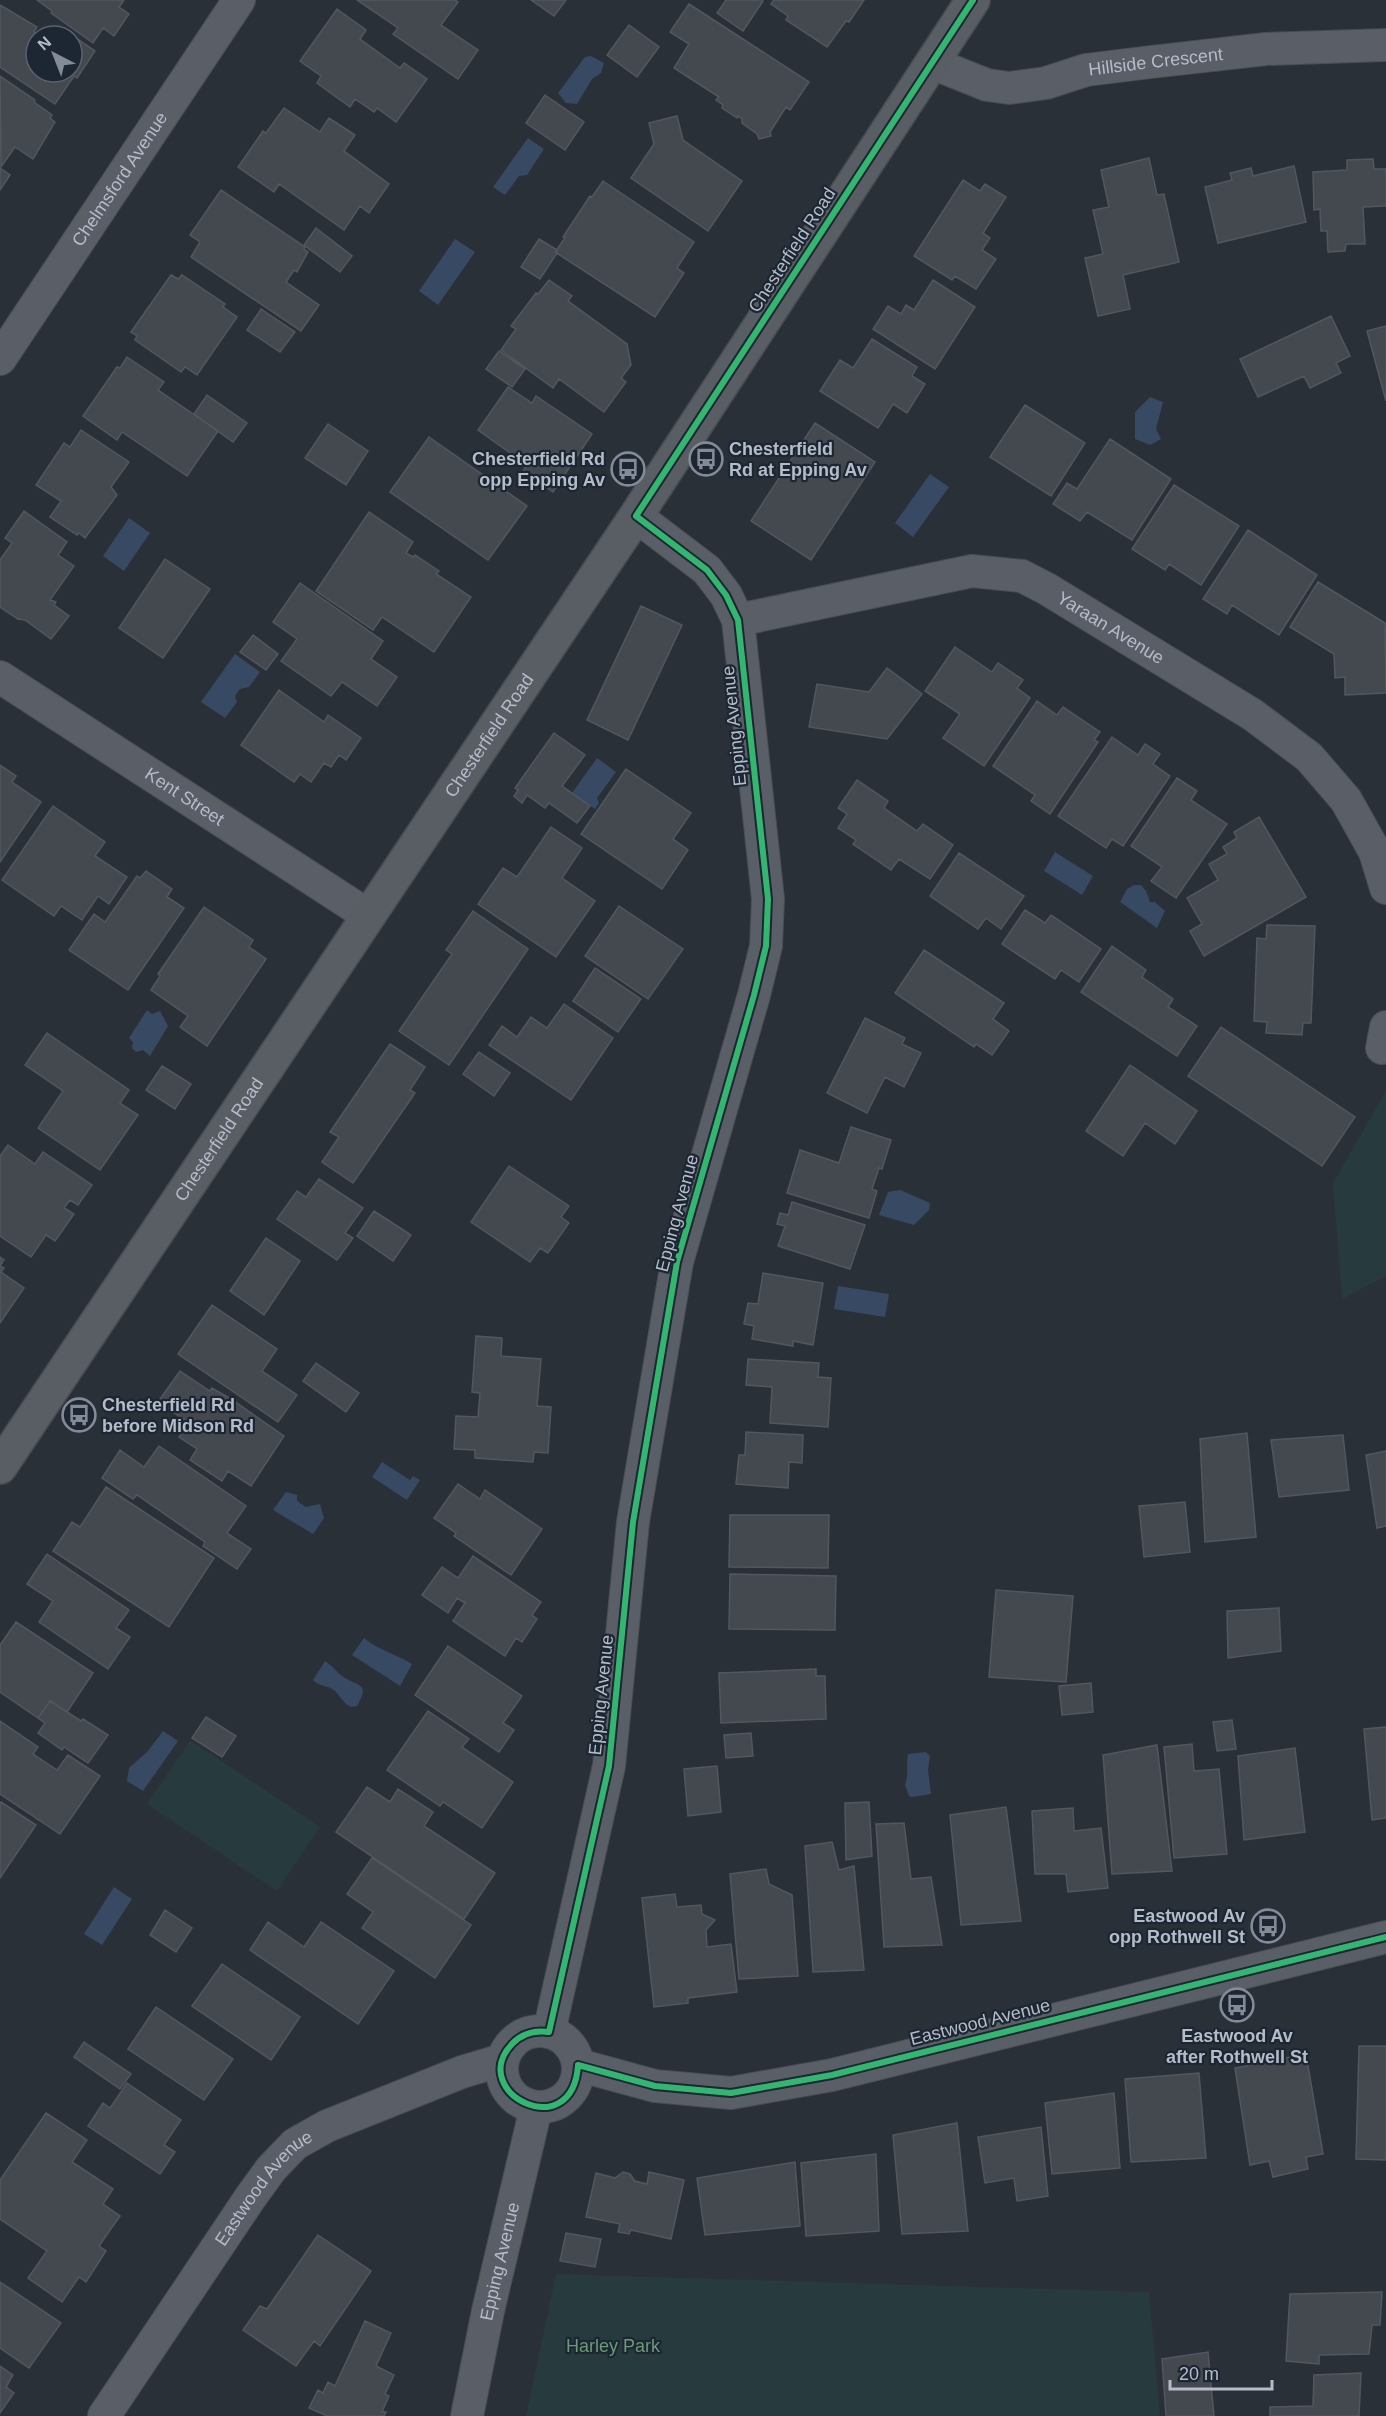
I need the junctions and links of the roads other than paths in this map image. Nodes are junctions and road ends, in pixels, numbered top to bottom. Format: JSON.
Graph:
{"nodes":[{"id":1,"x":239,"y":0,"type":"edge"},
{"id":2,"x":973,"y":0,"type":"edge"},
{"id":3,"x":1386,"y":45,"type":"edge"},
{"id":4,"x":932,"y":63,"type":"junction"},
{"id":5,"x":0,"y":359,"type":"edge"},
{"id":6,"x":636,"y":516,"type":"junction"},
{"id":7,"x":738,"y":621,"type":"junction"},
{"id":8,"x":0,"y":677,"type":"edge"},
{"id":9,"x":1386,"y":888,"type":"edge"},
{"id":10,"x":369,"y":916,"type":"junction"},
{"id":11,"x":0,"y":1467,"type":"edge"},
{"id":12,"x":1386,"y":1937,"type":"edge"},
{"id":13,"x":549,"y":2032,"type":"junction"},
{"id":14,"x":502,"y":2060,"type":"junction"},
{"id":15,"x":578,"y":2065,"type":"junction"},
{"id":16,"x":536,"y":2108,"type":"junction"},
{"id":17,"x":104,"y":2416,"type":"edge"},
{"id":18,"x":467,"y":2416,"type":"edge"}],
"edges":[{"from":1,"to":5,"type":"street","name":"Chelmsford Avenue"},
{"from":2,"to":4,"type":"street","name":"Chesterfield Road"},
{"from":3,"to":4,"type":"street","name":"Hillside Crescent"},
{"from":4,"to":6,"type":"street","name":"Chesterfield Road"},
{"from":6,"to":7,"type":"street","name":"Epping Avenue"},
{"from":6,"to":10,"type":"street","name":"Chesterfield Road"},
{"from":7,"to":9,"type":"street","name":"Yaraan Avenue"},
{"from":7,"to":13,"type":"street","name":"Epping Avenue"},
{"from":8,"to":10,"type":"street","name":"Kent Street"},
{"from":10,"to":11,"type":"street","name":"Chesterfield Road"},
{"from":12,"to":15,"type":"street","name":"Eastwood Avenue"},
{"from":13,"to":14,"type":"street"},
{"from":13,"to":15,"type":"street"},
{"from":14,"to":16,"type":"street"},
{"from":14,"to":17,"type":"street","name":"Eastwood Avenue"},
{"from":15,"to":16,"type":"street"},
{"from":16,"to":18,"type":"street","name":"Epping Avenue"}]}
